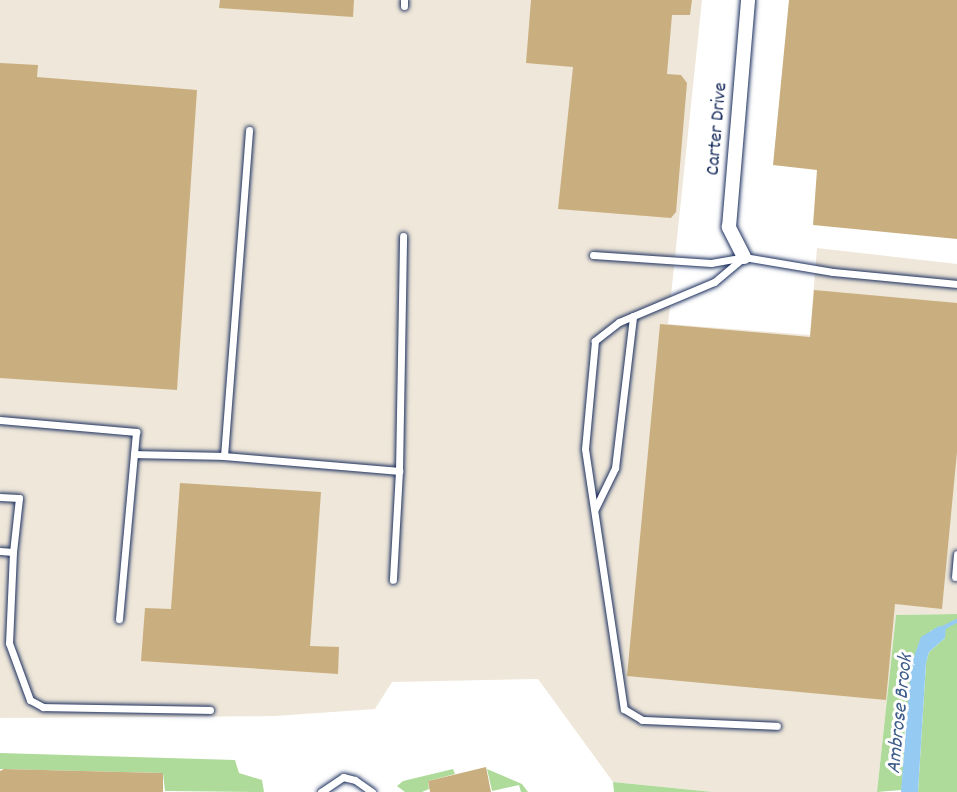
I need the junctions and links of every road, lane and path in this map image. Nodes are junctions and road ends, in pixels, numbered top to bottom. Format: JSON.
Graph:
{"nodes":[{"id":1,"x":748,"y":0,"type":"edge"},
{"id":2,"x":249,"y":130,"type":"dead end"},
{"id":3,"x":403,"y":236,"type":"dead end"},
{"id":4,"x":593,"y":255,"type":"dead end"},
{"id":5,"x":744,"y":257,"type":"junction"},
{"id":6,"x":957,"y":284,"type":"edge"},
{"id":7,"x":633,"y":316,"type":"junction"},
{"id":8,"x":0,"y":420,"type":"edge"},
{"id":9,"x":134,"y":454,"type":"junction"},
{"id":10,"x":224,"y":456,"type":"junction"},
{"id":11,"x":399,"y":471,"type":"junction"},
{"id":12,"x":0,"y":497,"type":"edge"},
{"id":13,"x":595,"y":509,"type":"junction"},
{"id":14,"x":0,"y":551,"type":"edge"},
{"id":15,"x":13,"y":552,"type":"junction"},
{"id":16,"x":957,"y":554,"type":"edge"},
{"id":17,"x":955,"y":577,"type":"dead end"},
{"id":18,"x":393,"y":580,"type":"dead end"},
{"id":19,"x":119,"y":619,"type":"dead end"},
{"id":20,"x":210,"y":710,"type":"dead end"},
{"id":21,"x":777,"y":726,"type":"dead end"},
{"id":22,"x":321,"y":792,"type":"edge"},
{"id":23,"x":372,"y":792,"type":"edge"}],
"edges":[{"from":1,"to":5,"type":"street","name":"Carter Drive"},
{"from":2,"to":10,"type":"lane"},
{"from":3,"to":11,"type":"lane"},
{"from":4,"to":5,"type":"lane"},
{"from":5,"to":6,"type":"lane"},
{"from":5,"to":7,"type":"lane"},
{"from":7,"to":13,"type":"lane"},
{"from":7,"to":13,"type":"lane"},
{"from":8,"to":9,"type":"lane"},
{"from":9,"to":10,"type":"lane"},
{"from":9,"to":19,"type":"lane"},
{"from":10,"to":11,"type":"lane"},
{"from":11,"to":18,"type":"lane"},
{"from":12,"to":15,"type":"lane"},
{"from":13,"to":21,"type":"lane"},
{"from":14,"to":15,"type":"lane"},
{"from":15,"to":20,"type":"lane"},
{"from":16,"to":17,"type":"lane"},
{"from":22,"to":23,"type":"lane"}]}
